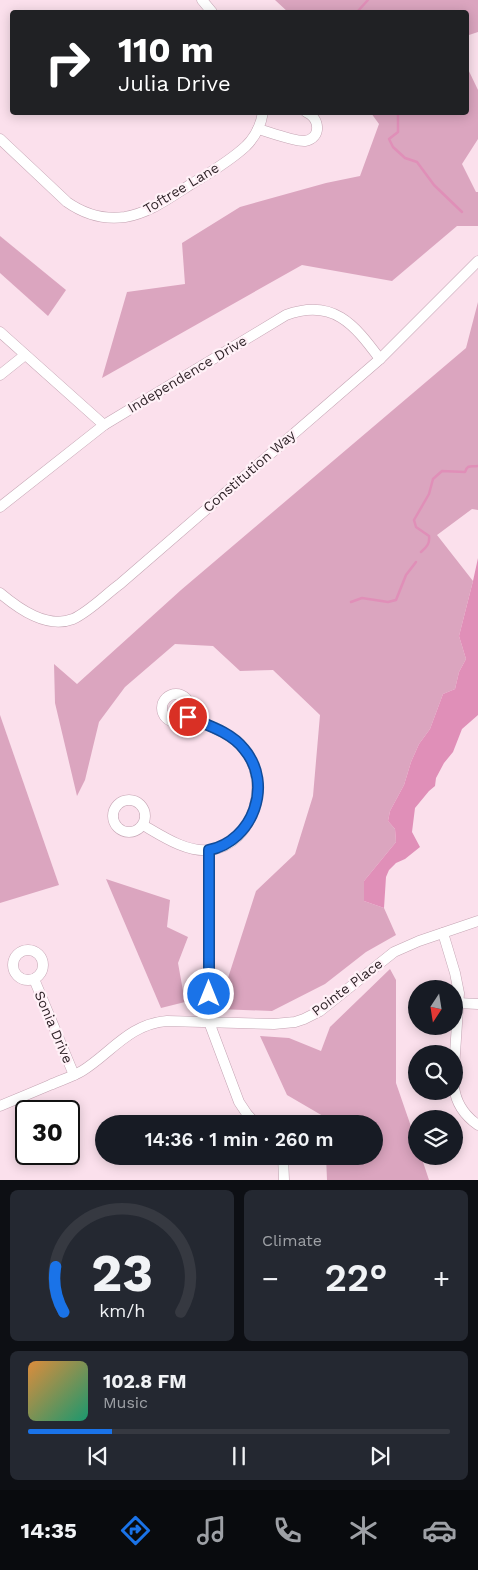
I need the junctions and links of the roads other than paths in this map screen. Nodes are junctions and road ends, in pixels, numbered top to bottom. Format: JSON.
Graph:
{"nodes":[{"id":1,"x":202,"y":0,"type":"edge"},
{"id":2,"x":210,"y":10,"type":"edge"},
{"id":3,"x":262,"y":115,"type":"edge"},
{"id":4,"x":311,"y":115,"type":"edge"},
{"id":5,"x":258,"y":129,"type":"junction"},
{"id":6,"x":0,"y":138,"type":"edge"},
{"id":7,"x":478,"y":261,"type":"edge"},
{"id":8,"x":0,"y":332,"type":"edge"},
{"id":9,"x":25,"y":354,"type":"junction"},
{"id":10,"x":380,"y":359,"type":"junction"},
{"id":11,"x":0,"y":375,"type":"edge"},
{"id":12,"x":104,"y":425,"type":"junction"},
{"id":13,"x":0,"y":507,"type":"edge"},
{"id":14,"x":0,"y":593,"type":"edge"},
{"id":15,"x":188,"y":717,"type":"dead end"},
{"id":16,"x":143,"y":825,"type":"dead end"},
{"id":17,"x":209,"y":850,"type":"junction"},
{"id":18,"x":478,"y":921,"type":"edge"},
{"id":19,"x":442,"y":933,"type":"junction"},
{"id":20,"x":34,"y":979,"type":"dead end"},
{"id":21,"x":457,"y":980,"type":"edge"},
{"id":22,"x":463,"y":1003,"type":"edge"},
{"id":23,"x":478,"y":1004,"type":"edge"},
{"id":24,"x":209,"y":1022,"type":"junction"},
{"id":25,"x":74,"y":1075,"type":"junction"},
{"id":26,"x":458,"y":1100,"type":"edge"},
{"id":27,"x":0,"y":1106,"type":"edge"},
{"id":28,"x":248,"y":1115,"type":"edge"},
{"id":29,"x":478,"y":1125,"type":"edge"},
{"id":30,"x":283,"y":1165,"type":"edge"},
{"id":31,"x":284,"y":1180,"type":"edge"}],
"edges":[{"from":1,"to":2,"type":"street"},
{"from":3,"to":5,"type":"street","name":"Toftree Lane"},
{"from":4,"to":5,"type":"street"},
{"from":5,"to":6,"type":"street","name":"Toftree Lane"},
{"from":7,"to":10,"type":"street","name":"Constitution Way"},
{"from":8,"to":9,"type":"street"},
{"from":9,"to":11,"type":"street"},
{"from":9,"to":12,"type":"street"},
{"from":10,"to":12,"type":"street","name":"Independence Drive"},
{"from":10,"to":14,"type":"street","name":"Constitution Way"},
{"from":12,"to":13,"type":"street","name":"Independence Drive"},
{"from":15,"to":17,"type":"street"},
{"from":16,"to":17,"type":"street"},
{"from":17,"to":24,"type":"street"},
{"from":18,"to":19,"type":"street","name":"Pointe Place"},
{"from":19,"to":21,"type":"street"},
{"from":19,"to":24,"type":"street","name":"Pointe Place"},
{"from":20,"to":25,"type":"street","name":"Sonia Drive"},
{"from":22,"to":23,"type":"street"},
{"from":24,"to":25,"type":"street","name":"Pointe Place"},
{"from":24,"to":28,"type":"street"},
{"from":25,"to":27,"type":"street","name":"Pointe Place"},
{"from":26,"to":29,"type":"street"},
{"from":30,"to":31,"type":"street"}]}
